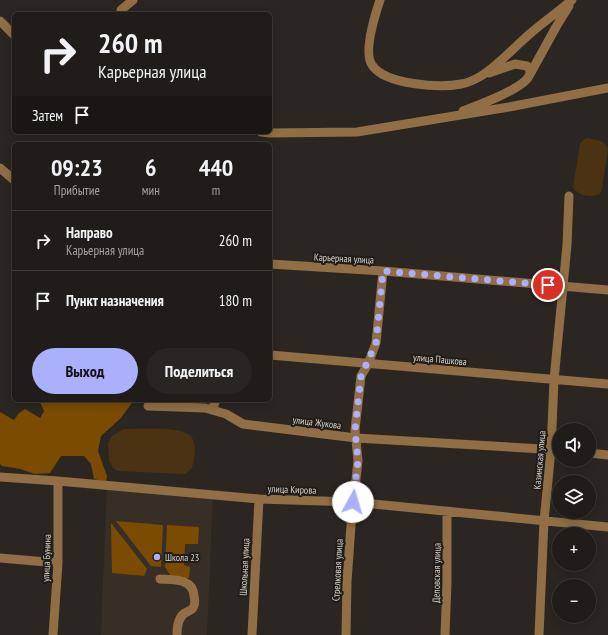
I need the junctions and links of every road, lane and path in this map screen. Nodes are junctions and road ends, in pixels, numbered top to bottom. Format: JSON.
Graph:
{"nodes":[{"id":1,"x":133,"y":0,"type":"edge"},
{"id":2,"x":380,"y":0,"type":"edge"},
{"id":3,"x":573,"y":0,"type":"edge"},
{"id":4,"x":121,"y":10,"type":"dead end"},
{"id":5,"x":0,"y":21,"type":"edge"},
{"id":6,"x":12,"y":33,"type":"edge"},
{"id":7,"x":481,"y":76,"type":"junction"},
{"id":8,"x":528,"y":78,"type":"junction"},
{"id":9,"x":608,"y":88,"type":"edge"},
{"id":10,"x":443,"y":118,"type":"junction"},
{"id":11,"x":272,"y":133,"type":"edge"},
{"id":12,"x":0,"y":168,"type":"edge"},
{"id":13,"x":12,"y":178,"type":"edge"},
{"id":14,"x":569,"y":196,"type":"dead end"},
{"id":15,"x":272,"y":264,"type":"edge"},
{"id":16,"x":383,"y":271,"type":"junction"},
{"id":17,"x":564,"y":286,"type":"junction"},
{"id":18,"x":608,"y":290,"type":"edge"},
{"id":19,"x":272,"y":355,"type":"edge"},
{"id":20,"x":368,"y":364,"type":"junction"},
{"id":21,"x":554,"y":380,"type":"junction"},
{"id":22,"x":608,"y":384,"type":"edge"},
{"id":23,"x":215,"y":402,"type":"edge"},
{"id":24,"x":148,"y":406,"type":"dead end"},
{"id":25,"x":212,"y":410,"type":"junction"},
{"id":26,"x":555,"y":423,"type":"edge"},
{"id":27,"x":356,"y":438,"type":"junction"},
{"id":28,"x":552,"y":450,"type":"edge"},
{"id":29,"x":596,"y":454,"type":"edge"},
{"id":30,"x":608,"y":455,"type":"edge"},
{"id":31,"x":552,"y":467,"type":"edge"},
{"id":32,"x":0,"y":477,"type":"edge"},
{"id":33,"x":58,"y":481,"type":"junction"},
{"id":34,"x":259,"y":499,"type":"junction"},
{"id":35,"x":353,"y":502,"type":"junction"},
{"id":36,"x":447,"y":511,"type":"junction"},
{"id":37,"x":544,"y":520,"type":"junction"},
{"id":38,"x":608,"y":527,"type":"edge"},
{"id":39,"x":0,"y":558,"type":"edge"},
{"id":40,"x":58,"y":563,"type":"junction"},
{"id":41,"x":160,"y":580,"type":"dead end"},
{"id":42,"x":54,"y":635,"type":"edge"},
{"id":43,"x":177,"y":635,"type":"edge"},
{"id":44,"x":252,"y":635,"type":"edge"},
{"id":45,"x":346,"y":635,"type":"edge"},
{"id":46,"x":445,"y":635,"type":"edge"},
{"id":47,"x":539,"y":635,"type":"edge"}],
"edges":[{"from":1,"to":4,"type":"street"},
{"from":2,"to":7,"type":"street"},
{"from":3,"to":7,"type":"street"},
{"from":3,"to":8,"type":"street"},
{"from":5,"to":6,"type":"street"},
{"from":7,"to":8,"type":"street"},
{"from":8,"to":10,"type":"street"},
{"from":9,"to":10,"type":"street"},
{"from":10,"to":11,"type":"street"},
{"from":12,"to":13,"type":"street"},
{"from":14,"to":17,"type":"street","name":"Казинская улица"},
{"from":15,"to":16,"type":"street","name":"Карьерная улица"},
{"from":16,"to":17,"type":"street","name":"Карьерная улица"},
{"from":16,"to":20,"type":"street","name":"Стрелковая улица"},
{"from":17,"to":18,"type":"street","name":"Карьерная улица"},
{"from":17,"to":21,"type":"street","name":"Казинская улица"},
{"from":19,"to":20,"type":"street","name":"улица Пашкова"},
{"from":20,"to":21,"type":"street","name":"улица Пашкова"},
{"from":20,"to":27,"type":"street","name":"Стрелковая улица"},
{"from":21,"to":22,"type":"street","name":"улица Пашкова"},
{"from":21,"to":26,"type":"street","name":"Казинская улица"},
{"from":23,"to":25,"type":"street"},
{"from":24,"to":25,"type":"street","name":"улица Жукова"},
{"from":25,"to":27,"type":"street","name":"улица Жукова"},
{"from":27,"to":28,"type":"street","name":"улица Жукова"},
{"from":27,"to":35,"type":"street","name":"Стрелковая улица"},
{"from":29,"to":30,"type":"street"},
{"from":31,"to":37,"type":"street","name":"Казинская улица"},
{"from":32,"to":33,"type":"street","name":"улица Кирова"},
{"from":33,"to":34,"type":"street","name":"улица Кирова"},
{"from":33,"to":40,"type":"street","name":"улица Бунина"},
{"from":34,"to":35,"type":"street","name":"улица Кирова"},
{"from":34,"to":44,"type":"street","name":"Школьная улица"},
{"from":35,"to":36,"type":"street","name":"улица Кирова"},
{"from":35,"to":45,"type":"street","name":"Стрелковая улица"},
{"from":36,"to":37,"type":"street","name":"улица Кирова"},
{"from":36,"to":46,"type":"street","name":"Деповская улица"},
{"from":37,"to":38,"type":"street","name":"улица Кирова"},
{"from":37,"to":47,"type":"street","name":"Казинская улица"},
{"from":39,"to":40,"type":"street"},
{"from":40,"to":42,"type":"street","name":"улица Бунина"},
{"from":41,"to":43,"type":"street"}]}
